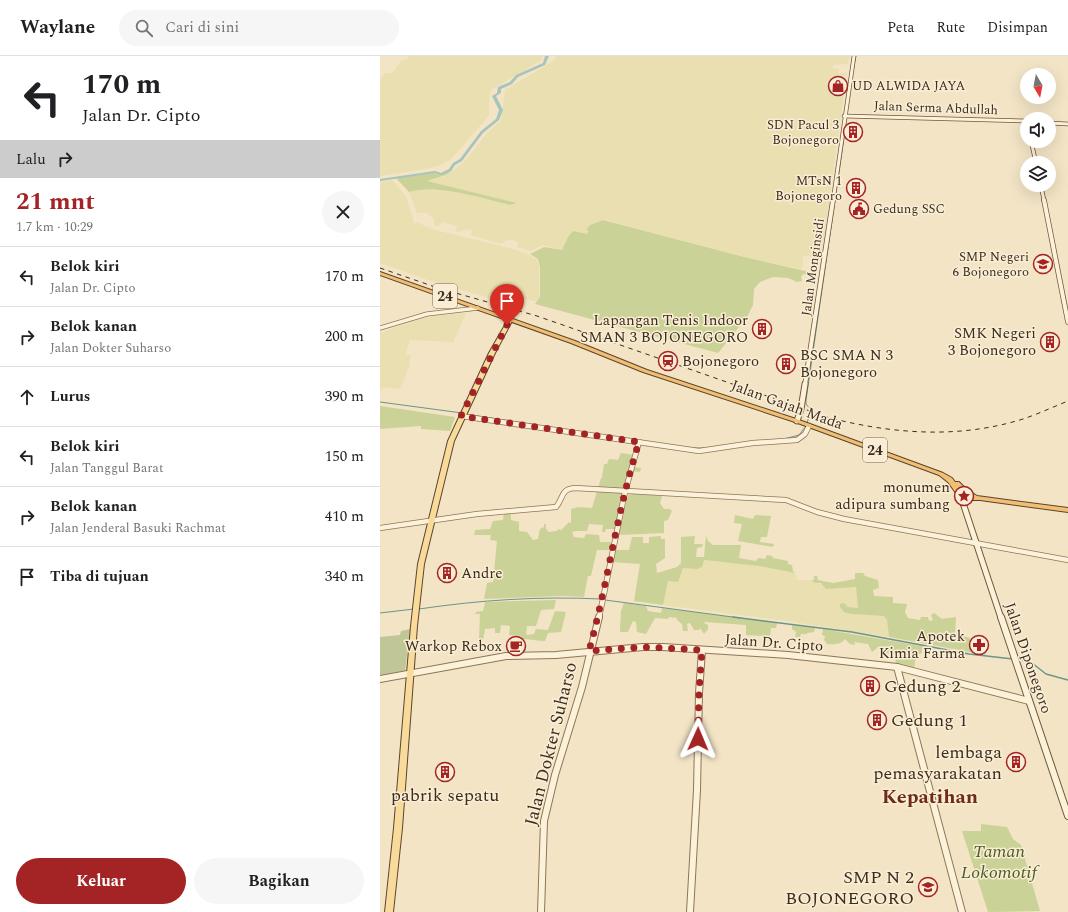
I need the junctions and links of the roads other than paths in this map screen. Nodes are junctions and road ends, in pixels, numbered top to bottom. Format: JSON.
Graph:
{"nodes":[{"id":1,"x":854,"y":56,"type":"edge"},
{"id":2,"x":846,"y":116,"type":"junction"},
{"id":3,"x":1020,"y":121,"type":"edge"},
{"id":4,"x":1056,"y":123,"type":"edge"},
{"id":5,"x":1068,"y":124,"type":"edge"},
{"id":6,"x":1043,"y":192,"type":"edge"},
{"id":7,"x":380,"y":273,"type":"edge"},
{"id":8,"x":478,"y":308,"type":"junction"},
{"id":9,"x":511,"y":319,"type":"junction"},
{"id":10,"x":1068,"y":322,"type":"edge"},
{"id":11,"x":380,"y":328,"type":"edge"},
{"id":12,"x":462,"y":414,"type":"junction"},
{"id":13,"x":796,"y":421,"type":"junction"},
{"id":14,"x":807,"y":425,"type":"junction"},
{"id":15,"x":639,"y":442,"type":"junction"},
{"id":16,"x":625,"y":492,"type":"junction"},
{"id":17,"x":964,"y":495,"type":"junction"},
{"id":18,"x":1068,"y":510,"type":"edge"},
{"id":19,"x":432,"y":521,"type":"junction"},
{"id":20,"x":380,"y":528,"type":"edge"},
{"id":21,"x":977,"y":545,"type":"junction"},
{"id":22,"x":1068,"y":560,"type":"edge"},
{"id":23,"x":702,"y":650,"type":"junction"},
{"id":24,"x":589,"y":651,"type":"junction"},
{"id":25,"x":897,"y":667,"type":"junction"},
{"id":26,"x":410,"y":674,"type":"junction"},
{"id":27,"x":380,"y":679,"type":"edge"},
{"id":28,"x":1029,"y":701,"type":"junction"},
{"id":29,"x":1068,"y":816,"type":"edge"},
{"id":30,"x":389,"y":912,"type":"edge"},
{"id":31,"x":541,"y":912,"type":"edge"},
{"id":32,"x":690,"y":912,"type":"edge"},
{"id":33,"x":962,"y":912,"type":"edge"}],
"edges":[{"from":1,"to":2,"type":"main road","name":"Jalan Monginsidi"},
{"from":2,"to":3,"type":"main road","name":"Jalan Serma Abdullah"},
{"from":2,"to":13,"type":"main road","name":"Jalan Monginsidi"},
{"from":4,"to":5,"type":"main road"},
{"from":6,"to":10,"type":"main road"},
{"from":7,"to":8,"type":"highway","number":"24"},
{"from":8,"to":9,"type":"highway","number":"24"},
{"from":8,"to":11,"type":"street"},
{"from":9,"to":12,"type":"main road"},
{"from":9,"to":13,"type":"highway","name":"Jalan Gajah Mada","number":"24"},
{"from":12,"to":15,"type":"street"},
{"from":12,"to":19,"type":"main road"},
{"from":13,"to":14,"type":"highway","name":"Jalan Gajah Mada","number":"24"},
{"from":14,"to":15,"type":"street"},
{"from":14,"to":17,"type":"highway","name":"Jalan Gajah Mada","number":"24"},
{"from":15,"to":16,"type":"street","name":"Jalan Dokter Suharso"},
{"from":16,"to":19,"type":"street"},
{"from":16,"to":21,"type":"street"},
{"from":16,"to":24,"type":"street","name":"Jalan Dokter Suharso"},
{"from":17,"to":18,"type":"highway"},
{"from":17,"to":21,"type":"main road","name":"Jalan Diponegoro"},
{"from":19,"to":20,"type":"street"},
{"from":19,"to":26,"type":"main road"},
{"from":21,"to":22,"type":"street"},
{"from":21,"to":28,"type":"main road","name":"Jalan Diponegoro"},
{"from":23,"to":24,"type":"street","name":"Jalan Dr. Cipto"},
{"from":23,"to":25,"type":"street","name":"Jalan Dr. Cipto"},
{"from":23,"to":32,"type":"street"},
{"from":24,"to":26,"type":"street","name":"Jalan Dr. Cipto"},
{"from":24,"to":31,"type":"street","name":"Jalan Dokter Suharso"},
{"from":25,"to":28,"type":"street","name":"Jalan Dr. Cipto"},
{"from":25,"to":33,"type":"street"},
{"from":26,"to":27,"type":"street","name":"Jalan Dr. Cipto"},
{"from":26,"to":30,"type":"main road"},
{"from":28,"to":29,"type":"main road","name":"Jalan Diponegoro"}]}
